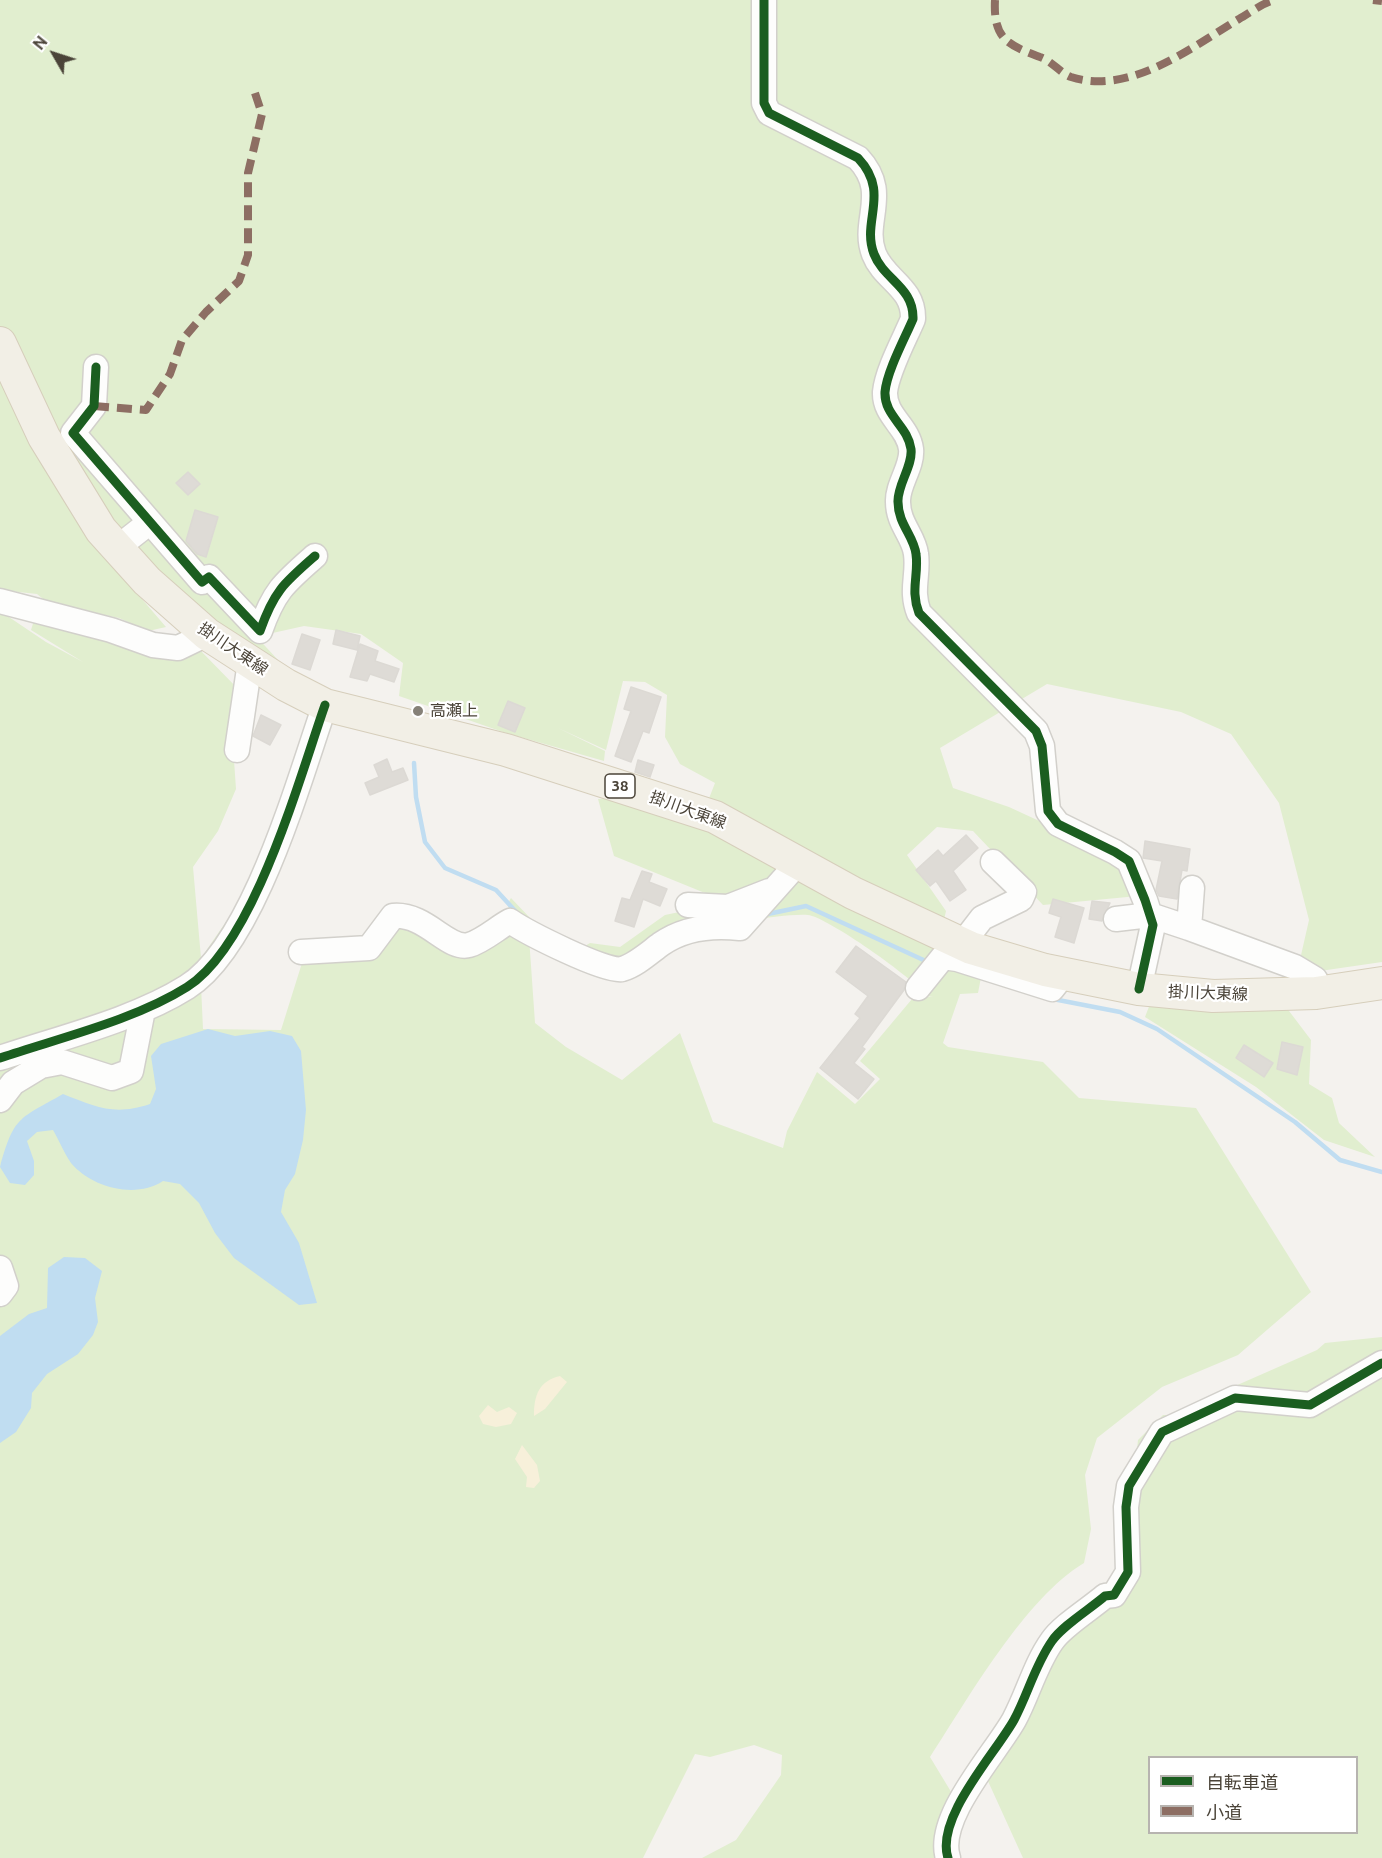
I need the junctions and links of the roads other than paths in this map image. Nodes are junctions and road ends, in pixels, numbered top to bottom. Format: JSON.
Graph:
{"nodes":[{"id":1,"x":764,"y":0,"type":"edge"},
{"id":2,"x":0,"y":343,"type":"edge"},
{"id":3,"x":96,"y":368,"type":"dead end"},
{"id":4,"x":150,"y":522,"type":"junction"},
{"id":5,"x":117,"y":548,"type":"junction"},
{"id":6,"x":315,"y":556,"type":"dead end"},
{"id":7,"x":0,"y":601,"type":"edge"},
{"id":8,"x":207,"y":634,"type":"junction"},
{"id":9,"x":250,"y":662,"type":"junction"},
{"id":10,"x":325,"y":705,"type":"junction"},
{"id":11,"x":237,"y":750,"type":"dead end"},
{"id":12,"x":798,"y":862,"type":"junction"},
{"id":13,"x":993,"y":862,"type":"dead end"},
{"id":14,"x":1192,"y":888,"type":"dead end"},
{"id":15,"x":774,"y":890,"type":"junction"},
{"id":16,"x":688,"y":905,"type":"dead end"},
{"id":17,"x":1150,"y":915,"type":"junction"},
{"id":18,"x":1116,"y":919,"type":"dead end"},
{"id":19,"x":1189,"y":928,"type":"junction"},
{"id":20,"x":301,"y":952,"type":"dead end"},
{"id":21,"x":946,"y":956,"type":"junction"},
{"id":22,"x":1382,"y":982,"type":"edge"},
{"id":23,"x":918,"y":988,"type":"dead end"},
{"id":24,"x":1139,"y":989,"type":"junction"},
{"id":25,"x":1321,"y":992,"type":"junction"},
{"id":26,"x":143,"y":1010,"type":"junction"},
{"id":27,"x":0,"y":1058,"type":"edge"},
{"id":28,"x":0,"y":1100,"type":"edge"},
{"id":29,"x":0,"y":1268,"type":"edge"},
{"id":30,"x":0,"y":1294,"type":"edge"},
{"id":31,"x":1382,"y":1362,"type":"edge"},
{"id":32,"x":948,"y":1858,"type":"edge"}],
"edges":[{"from":1,"to":17,"type":"street"},
{"from":2,"to":5,"type":"main road","name":"掛川大東線","number":"38"},
{"from":3,"to":4,"type":"street"},
{"from":4,"to":5,"type":"street"},
{"from":4,"to":6,"type":"street"},
{"from":5,"to":8,"type":"main road","name":"掛川大東線","number":"38"},
{"from":7,"to":8,"type":"street"},
{"from":8,"to":9,"type":"main road","name":"掛川大東線","number":"38"},
{"from":9,"to":10,"type":"main road","name":"掛川大東線","number":"38"},
{"from":9,"to":11,"type":"street"},
{"from":10,"to":12,"type":"main road","name":"掛川大東線","number":"38"},
{"from":10,"to":26,"type":"street"},
{"from":12,"to":15,"type":"street"},
{"from":12,"to":21,"type":"main road","name":"掛川大東線","number":"38"},
{"from":13,"to":21,"type":"street"},
{"from":14,"to":19,"type":"street"},
{"from":15,"to":16,"type":"street"},
{"from":15,"to":20,"type":"street"},
{"from":17,"to":18,"type":"street"},
{"from":17,"to":19,"type":"street"},
{"from":17,"to":24,"type":"street"},
{"from":19,"to":25,"type":"street"},
{"from":21,"to":23,"type":"street"},
{"from":21,"to":24,"type":"main road","name":"掛川大東線","number":"38"},
{"from":22,"to":25,"type":"main road","name":"掛川大東線","number":"38"},
{"from":24,"to":25,"type":"main road","name":"掛川大東線","number":"38"},
{"from":26,"to":27,"type":"street"},
{"from":26,"to":28,"type":"street"},
{"from":29,"to":30,"type":"street"},
{"from":31,"to":32,"type":"street"}]}
